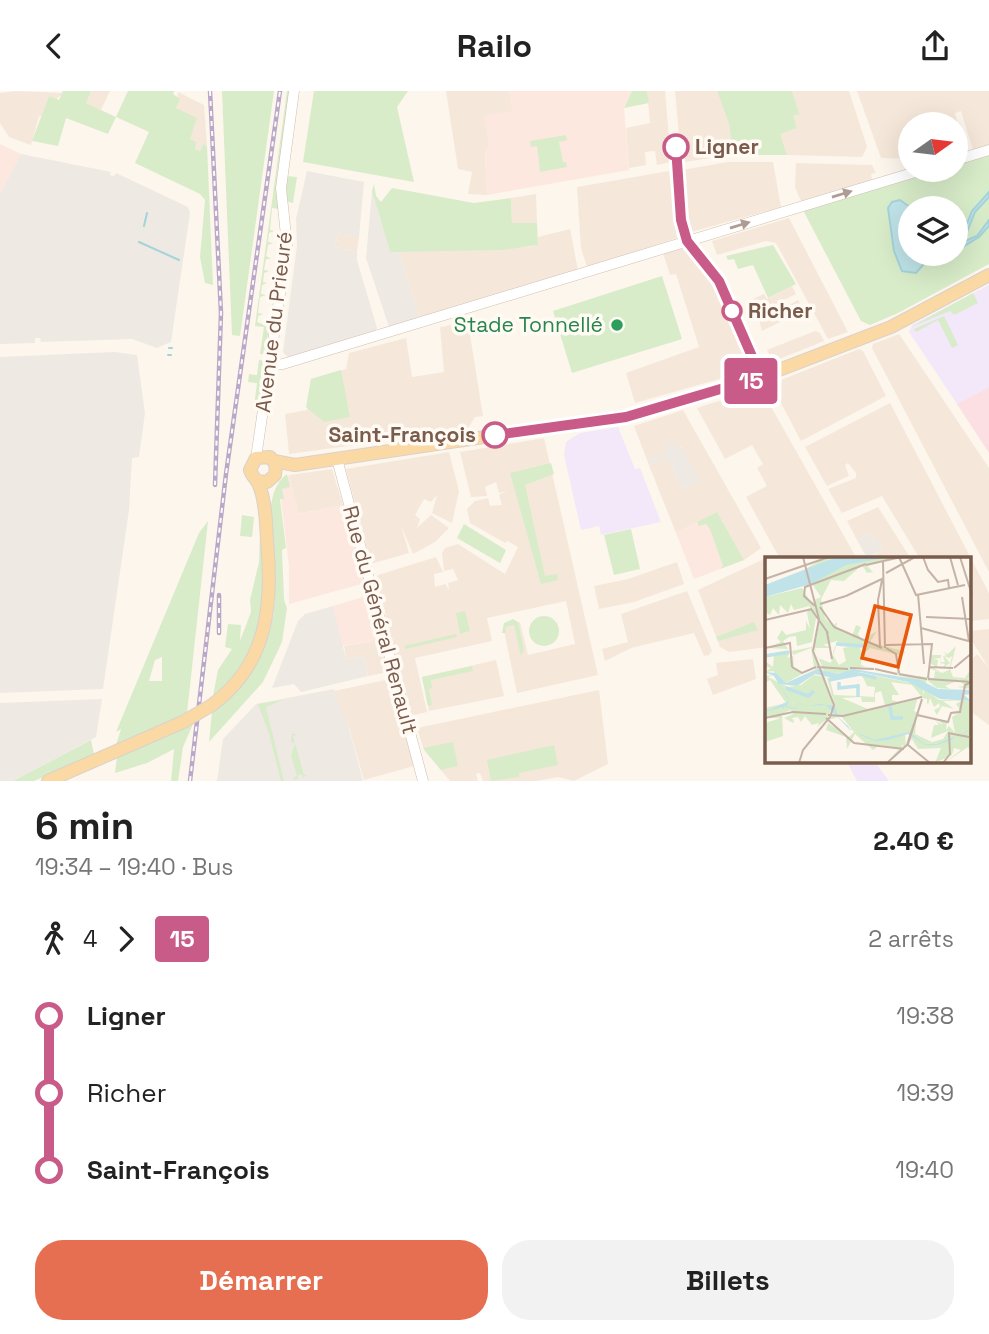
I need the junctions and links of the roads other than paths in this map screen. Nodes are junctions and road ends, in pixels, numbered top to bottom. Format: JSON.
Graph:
{"nodes":[{"id":1,"x":294,"y":91,"type":"edge"},
{"id":2,"x":989,"y":150,"type":"edge"},
{"id":3,"x":968,"y":156,"type":"edge"},
{"id":4,"x":898,"y":178,"type":"edge"},
{"id":5,"x":989,"y":275,"type":"edge"},
{"id":6,"x":270,"y":365,"type":"junction"},
{"id":7,"x":261,"y":429,"type":"junction"},
{"id":8,"x":256,"y":458,"type":"junction"},
{"id":9,"x":272,"y":459,"type":"junction"},
{"id":10,"x":337,"y":459,"type":"junction"},
{"id":11,"x":295,"y":465,"type":"junction"},
{"id":12,"x":274,"y":477,"type":"junction"},
{"id":13,"x":257,"y":481,"type":"junction"},
{"id":14,"x":266,"y":524,"type":"junction"},
{"id":15,"x":48,"y":781,"type":"edge"},
{"id":16,"x":423,"y":781,"type":"edge"}],
"edges":[{"from":1,"to":6,"type":"street","name":"Avenue du Prieuré"},
{"from":2,"to":3,"type":"street"},
{"from":6,"to":4,"type":"street","one_way":true},
{"from":5,"to":10,"type":"main road"},
{"from":6,"to":7,"type":"street","name":"Avenue du Prieuré"},
{"from":7,"to":8,"type":"street","name":"Avenue du Prieuré"},
{"from":7,"to":9,"type":"street","name":"Avenue du Prieuré"},
{"from":8,"to":9,"type":"main road"},
{"from":8,"to":13,"type":"main road"},
{"from":9,"to":11,"type":"main road"},
{"from":9,"to":12,"type":"main road"},
{"from":10,"to":11,"type":"main road"},
{"from":10,"to":16,"type":"street","name":"Rue du Général Renault"},
{"from":11,"to":12,"type":"main road"},
{"from":12,"to":13,"type":"main road"},
{"from":12,"to":14,"type":"main road"},
{"from":13,"to":14,"type":"main road"},
{"from":14,"to":15,"type":"main road","bridge":true}]}
